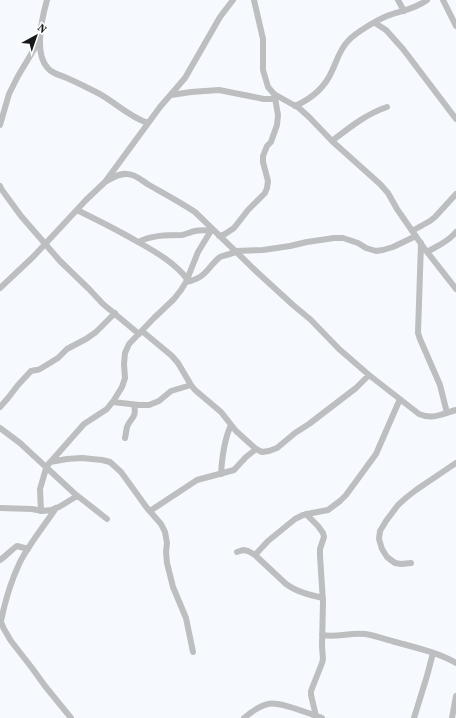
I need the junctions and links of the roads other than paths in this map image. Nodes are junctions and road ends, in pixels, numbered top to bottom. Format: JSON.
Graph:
{"nodes":[{"id":1,"x":47,"y":0,"type":"edge"},
{"id":2,"x":233,"y":0,"type":"edge"},
{"id":3,"x":254,"y":0,"type":"edge"},
{"id":4,"x":398,"y":0,"type":"edge"},
{"id":5,"x":427,"y":0,"type":"edge"},
{"id":6,"x":443,"y":0,"type":"edge"},
{"id":7,"x":404,"y":11,"type":"junction"},
{"id":8,"x":375,"y":23,"type":"junction"},
{"id":9,"x":456,"y":26,"type":"edge"},
{"id":10,"x":40,"y":40,"type":"junction"},
{"id":11,"x":171,"y":95,"type":"junction"},
{"id":12,"x":277,"y":97,"type":"junction"},
{"id":13,"x":295,"y":106,"type":"junction"},
{"id":14,"x":387,"y":107,"type":"dead end"},
{"id":15,"x":456,"y":119,"type":"edge"},
{"id":16,"x":148,"y":123,"type":"junction"},
{"id":17,"x":0,"y":125,"type":"edge"},
{"id":18,"x":332,"y":141,"type":"junction"},
{"id":19,"x":105,"y":182,"type":"junction"},
{"id":20,"x":0,"y":186,"type":"edge"},
{"id":21,"x":456,"y":194,"type":"edge"},
{"id":22,"x":77,"y":210,"type":"junction"},
{"id":23,"x":211,"y":230,"type":"junction"},
{"id":24,"x":412,"y":230,"type":"junction"},
{"id":25,"x":456,"y":232,"type":"edge"},
{"id":26,"x":219,"y":236,"type":"junction"},
{"id":27,"x":416,"y":236,"type":"junction"},
{"id":28,"x":138,"y":242,"type":"junction"},
{"id":29,"x":45,"y":244,"type":"junction"},
{"id":30,"x":421,"y":244,"type":"junction"},
{"id":31,"x":236,"y":252,"type":"junction"},
{"id":32,"x":426,"y":252,"type":"junction"},
{"id":33,"x":187,"y":281,"type":"junction"},
{"id":34,"x":0,"y":288,"type":"edge"},
{"id":35,"x":456,"y":289,"type":"edge"},
{"id":36,"x":115,"y":314,"type":"junction"},
{"id":37,"x":141,"y":332,"type":"junction"},
{"id":38,"x":369,"y":375,"type":"junction"},
{"id":39,"x":191,"y":385,"type":"junction"},
{"id":40,"x":400,"y":399,"type":"junction"},
{"id":41,"x":113,"y":402,"type":"junction"},
{"id":42,"x":134,"y":405,"type":"junction"},
{"id":43,"x":0,"y":407,"type":"edge"},
{"id":44,"x":456,"y":410,"type":"edge"},
{"id":45,"x":447,"y":413,"type":"junction"},
{"id":46,"x":231,"y":425,"type":"junction"},
{"id":47,"x":0,"y":428,"type":"edge"},
{"id":48,"x":125,"y":438,"type":"dead end"},
{"id":49,"x":256,"y":449,"type":"junction"},
{"id":50,"x":456,"y":463,"type":"edge"},
{"id":51,"x":48,"y":464,"type":"junction"},
{"id":52,"x":221,"y":474,"type":"junction"},
{"id":53,"x":77,"y":496,"type":"junction"},
{"id":54,"x":0,"y":508,"type":"edge"},
{"id":55,"x":56,"y":508,"type":"junction"},
{"id":56,"x":41,"y":511,"type":"junction"},
{"id":57,"x":150,"y":511,"type":"junction"},
{"id":58,"x":306,"y":514,"type":"junction"},
{"id":59,"x":107,"y":519,"type":"dead end"},
{"id":60,"x":28,"y":549,"type":"junction"},
{"id":61,"x":237,"y":552,"type":"dead end"},
{"id":62,"x":255,"y":555,"type":"junction"},
{"id":63,"x":0,"y":560,"type":"edge"},
{"id":64,"x":411,"y":563,"type":"dead end"},
{"id":65,"x":323,"y":598,"type":"junction"},
{"id":66,"x":0,"y":621,"type":"edge"},
{"id":67,"x":322,"y":635,"type":"junction"},
{"id":68,"x":193,"y":652,"type":"dead end"},
{"id":69,"x":433,"y":653,"type":"junction"},
{"id":70,"x":456,"y":663,"type":"edge"},
{"id":71,"x":456,"y":696,"type":"edge"},
{"id":72,"x":319,"y":717,"type":"edge"},
{"id":73,"x":71,"y":718,"type":"edge"},
{"id":74,"x":244,"y":718,"type":"edge"},
{"id":75,"x":414,"y":718,"type":"edge"},
{"id":76,"x":452,"y":718,"type":"edge"}],
"edges":[{"from":1,"to":10,"type":"street"},
{"from":2,"to":11,"type":"street"},
{"from":3,"to":12,"type":"street"},
{"from":4,"to":7,"type":"street"},
{"from":5,"to":7,"type":"street"},
{"from":6,"to":9,"type":"street"},
{"from":7,"to":8,"type":"street"},
{"from":8,"to":13,"type":"street"},
{"from":8,"to":15,"type":"street"},
{"from":10,"to":16,"type":"street"},
{"from":10,"to":17,"type":"street"},
{"from":11,"to":12,"type":"street"},
{"from":11,"to":16,"type":"street"},
{"from":12,"to":13,"type":"street"},
{"from":12,"to":26,"type":"street"},
{"from":13,"to":18,"type":"street"},
{"from":14,"to":18,"type":"street"},
{"from":16,"to":19,"type":"street"},
{"from":18,"to":24,"type":"street"},
{"from":19,"to":22,"type":"street"},
{"from":19,"to":23,"type":"street"},
{"from":20,"to":29,"type":"street"},
{"from":21,"to":24,"type":"street"},
{"from":22,"to":28,"type":"street"},
{"from":22,"to":29,"type":"street"},
{"from":23,"to":26,"type":"street"},
{"from":23,"to":28,"type":"street"},
{"from":23,"to":33,"type":"street"},
{"from":24,"to":27,"type":"street"},
{"from":25,"to":32,"type":"street"},
{"from":26,"to":31,"type":"street"},
{"from":27,"to":30,"type":"street"},
{"from":27,"to":31,"type":"street"},
{"from":28,"to":33,"type":"street"},
{"from":29,"to":34,"type":"street"},
{"from":29,"to":36,"type":"street"},
{"from":30,"to":32,"type":"street"},
{"from":30,"to":45,"type":"street"},
{"from":31,"to":33,"type":"street"},
{"from":31,"to":38,"type":"street"},
{"from":32,"to":35,"type":"street"},
{"from":33,"to":37,"type":"street"},
{"from":36,"to":37,"type":"street"},
{"from":36,"to":43,"type":"street"},
{"from":37,"to":39,"type":"street"},
{"from":37,"to":41,"type":"street"},
{"from":38,"to":40,"type":"street"},
{"from":38,"to":49,"type":"street"},
{"from":39,"to":42,"type":"street"},
{"from":39,"to":46,"type":"street"},
{"from":40,"to":45,"type":"street"},
{"from":40,"to":58,"type":"street"},
{"from":41,"to":42,"type":"street"},
{"from":41,"to":51,"type":"street"},
{"from":42,"to":48,"type":"street"},
{"from":44,"to":45,"type":"street"},
{"from":46,"to":49,"type":"street"},
{"from":46,"to":52,"type":"street"},
{"from":47,"to":51,"type":"street"},
{"from":49,"to":52,"type":"street"},
{"from":50,"to":64,"type":"street"},
{"from":51,"to":53,"type":"street"},
{"from":51,"to":56,"type":"street"},
{"from":51,"to":57,"type":"street"},
{"from":52,"to":57,"type":"street"},
{"from":53,"to":55,"type":"street"},
{"from":53,"to":59,"type":"street"},
{"from":54,"to":56,"type":"street"},
{"from":55,"to":56,"type":"street"},
{"from":55,"to":60,"type":"street"},
{"from":57,"to":68,"type":"street"},
{"from":58,"to":62,"type":"street"},
{"from":58,"to":65,"type":"street"},
{"from":60,"to":63,"type":"street"},
{"from":60,"to":66,"type":"street"},
{"from":61,"to":62,"type":"street"},
{"from":62,"to":65,"type":"street"},
{"from":65,"to":67,"type":"street"},
{"from":66,"to":73,"type":"street"},
{"from":67,"to":69,"type":"street"},
{"from":67,"to":72,"type":"street"},
{"from":69,"to":70,"type":"street"},
{"from":69,"to":75,"type":"street"},
{"from":71,"to":76,"type":"street"},
{"from":72,"to":74,"type":"street"}]}
